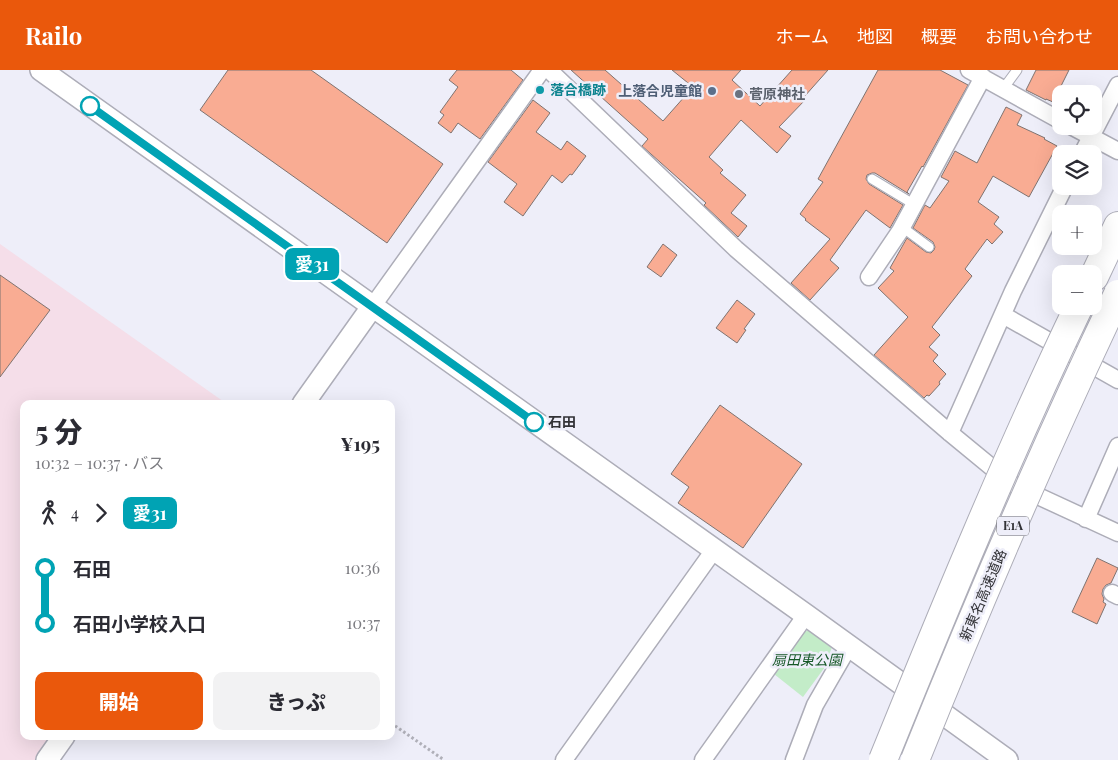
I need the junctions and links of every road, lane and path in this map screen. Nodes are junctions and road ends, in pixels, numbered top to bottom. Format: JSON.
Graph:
{"nodes":[{"id":1,"x":41,"y":70,"type":"edge"},
{"id":2,"x":542,"y":70,"type":"edge"},
{"id":3,"x":549,"y":70,"type":"edge"},
{"id":4,"x":1017,"y":70,"type":"edge"},
{"id":5,"x":976,"y":74,"type":"edge"},
{"id":6,"x":1118,"y":85,"type":"edge"},
{"id":7,"x":1004,"y":89,"type":"junction"},
{"id":8,"x":1052,"y":116,"type":"edge"},
{"id":9,"x":1087,"y":135,"type":"edge"},
{"id":10,"x":1090,"y":137,"type":"junction"},
{"id":11,"x":1086,"y":145,"type":"edge"},
{"id":12,"x":1118,"y":151,"type":"edge"},
{"id":13,"x":872,"y":179,"type":"dead end"},
{"id":14,"x":1061,"y":195,"type":"edge"},
{"id":15,"x":915,"y":205,"type":"junction"},
{"id":16,"x":1118,"y":226,"type":"edge"},
{"id":17,"x":902,"y":227,"type":"junction"},
{"id":18,"x":929,"y":246,"type":"dead end"},
{"id":19,"x":1099,"y":265,"type":"edge"},
{"id":20,"x":869,"y":277,"type":"dead end"},
{"id":21,"x":1118,"y":294,"type":"edge"},
{"id":22,"x":372,"y":307,"type":"junction"},
{"id":23,"x":1003,"y":314,"type":"junction"},
{"id":24,"x":1075,"y":315,"type":"edge"},
{"id":25,"x":1118,"y":380,"type":"edge"},
{"id":26,"x":306,"y":400,"type":"edge"},
{"id":27,"x":950,"y":434,"type":"junction"},
{"id":28,"x":1118,"y":446,"type":"edge"},
{"id":29,"x":1086,"y":519,"type":"junction"},
{"id":30,"x":1118,"y":533,"type":"edge"},
{"id":31,"x":714,"y":550,"type":"junction"},
{"id":32,"x":806,"y":615,"type":"junction"},
{"id":33,"x":849,"y":646,"type":"junction"},
{"id":34,"x":395,"y":726,"type":"edge"},
{"id":35,"x":61,"y":740,"type":"edge"},
{"id":36,"x":995,"y":756,"type":"edge"},
{"id":37,"x":47,"y":760,"type":"edge"},
{"id":38,"x":444,"y":760,"type":"edge"},
{"id":39,"x":564,"y":760,"type":"edge"},
{"id":40,"x":703,"y":760,"type":"edge"},
{"id":41,"x":794,"y":760,"type":"edge"},
{"id":42,"x":884,"y":760,"type":"edge"},
{"id":43,"x":915,"y":760,"type":"edge"}],
"edges":[{"from":1,"to":22,"type":"street"},
{"from":2,"to":22,"type":"street"},
{"from":3,"to":27,"type":"street"},
{"from":4,"to":7,"type":"lane"},
{"from":5,"to":7,"type":"street"},
{"from":5,"to":15,"type":"street"},
{"from":6,"to":10,"type":"street"},
{"from":7,"to":8,"type":"street"},
{"from":9,"to":10,"type":"street"},
{"from":10,"to":11,"type":"street"},
{"from":10,"to":12,"type":"street"},
{"from":13,"to":15,"type":"lane"},
{"from":14,"to":23,"type":"street"},
{"from":15,"to":17,"type":"street"},
{"from":16,"to":19,"type":"highway"},
{"from":17,"to":18,"type":"lane"},
{"from":17,"to":20,"type":"street"},
{"from":21,"to":43,"type":"highway","name":"新東名高速道路","number":"E1A","bridge":true},
{"from":22,"to":26,"type":"street"},
{"from":22,"to":31,"type":"street"},
{"from":23,"to":25,"type":"street"},
{"from":23,"to":27,"type":"street"},
{"from":24,"to":42,"type":"highway","name":"新東名高速道路","number":"E1A","bridge":true},
{"from":27,"to":29,"type":"street"},
{"from":28,"to":29,"type":"street"},
{"from":29,"to":30,"type":"street"},
{"from":31,"to":32,"type":"street"},
{"from":31,"to":39,"type":"street"},
{"from":32,"to":33,"type":"street"},
{"from":32,"to":40,"type":"street"},
{"from":33,"to":36,"type":"street"},
{"from":33,"to":41,"type":"street"},
{"from":34,"to":38,"type":"path"},
{"from":35,"to":37,"type":"street"}]}
